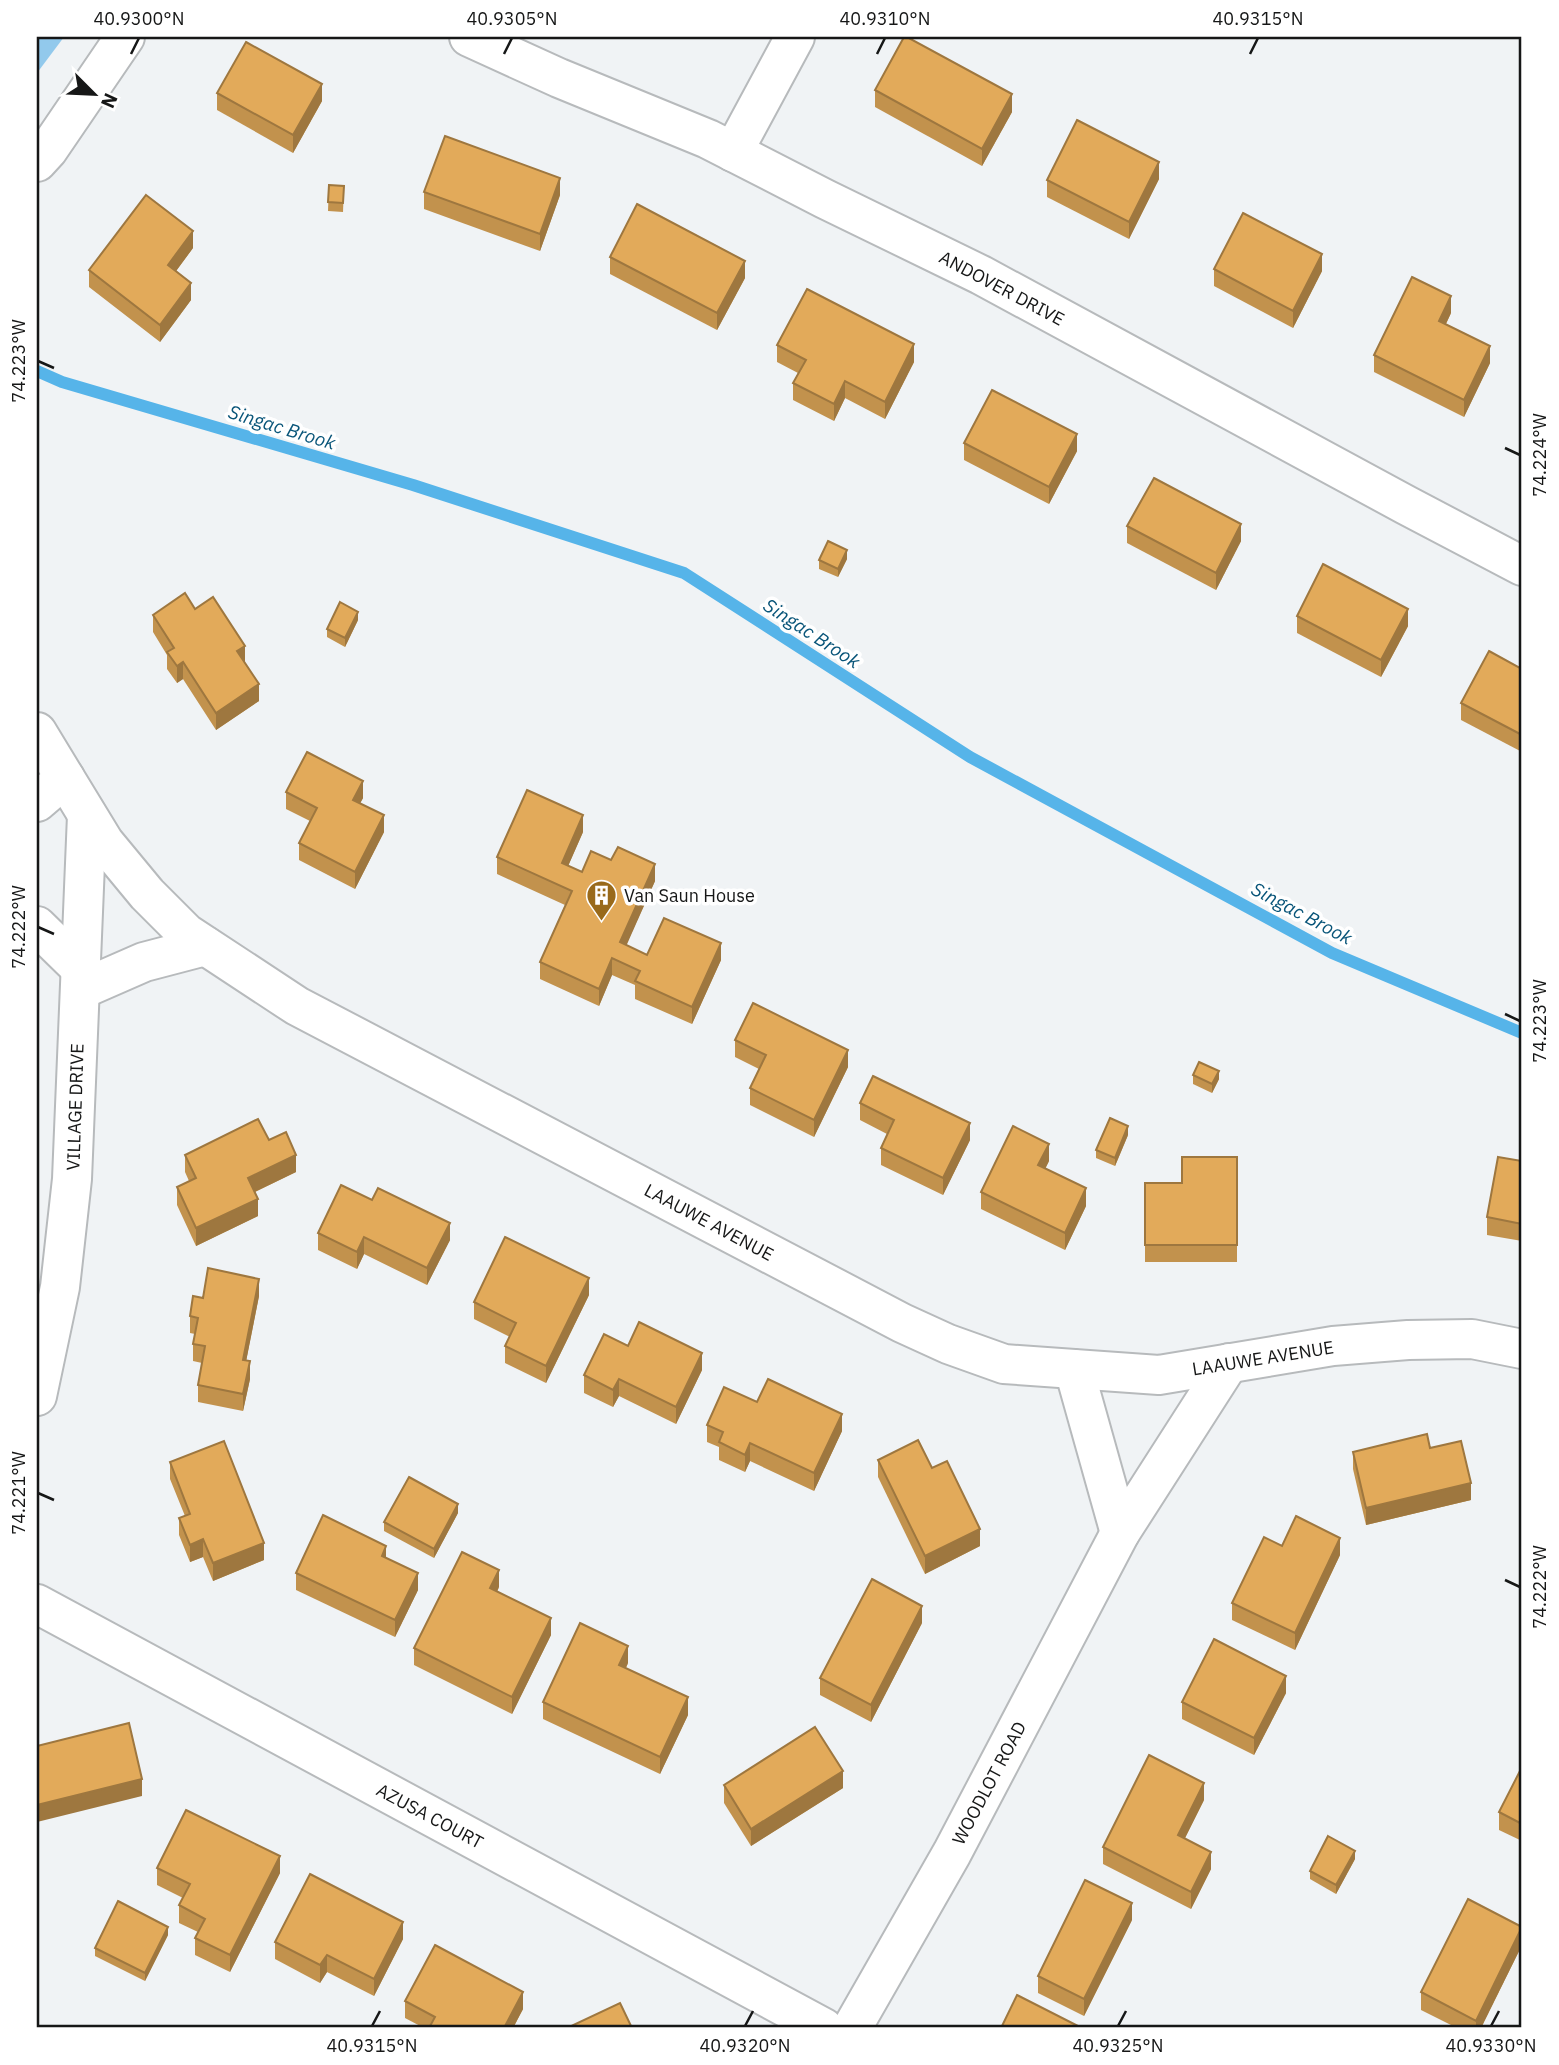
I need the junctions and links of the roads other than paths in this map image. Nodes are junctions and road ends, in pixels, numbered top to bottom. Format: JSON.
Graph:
{"nodes":[{"id":1,"x":125,"y":37,"type":"edge"},
{"id":2,"x":469,"y":37,"type":"edge"},
{"id":3,"x":795,"y":37,"type":"edge"},
{"id":4,"x":733,"y":152,"type":"junction"},
{"id":5,"x":37,"y":162,"type":"edge"},
{"id":6,"x":1522,"y":566,"type":"edge"},
{"id":7,"x":37,"y":732,"type":"edge"},
{"id":8,"x":51,"y":790,"type":"edge"},
{"id":9,"x":87,"y":815,"type":"junction"},
{"id":10,"x":37,"y":926,"type":"edge"},
{"id":11,"x":205,"y":946,"type":"junction"},
{"id":12,"x":80,"y":979,"type":"junction"},
{"id":13,"x":1522,"y":1349,"type":"edge"},
{"id":14,"x":1229,"y":1363,"type":"junction"},
{"id":15,"x":1074,"y":1369,"type":"junction"},
{"id":16,"x":37,"y":1396,"type":"edge"},
{"id":17,"x":1120,"y":1534,"type":"junction"},
{"id":18,"x":37,"y":1604,"type":"edge"},
{"id":19,"x":824,"y":2028,"type":"edge"},
{"id":20,"x":852,"y":2028,"type":"edge"}],
"edges":[{"from":1,"to":5,"type":"street"},
{"from":2,"to":4,"type":"street","name":"ANDOVER DRIVE"},
{"from":3,"to":4,"type":"street"},
{"from":4,"to":6,"type":"street","name":"ANDOVER DRIVE"},
{"from":7,"to":8,"type":"street","name":"LAAUWE AVENUE"},
{"from":8,"to":9,"type":"street","name":"LAAUWE AVENUE"},
{"from":9,"to":11,"type":"street","name":"LAAUWE AVENUE"},
{"from":9,"to":12,"type":"street","name":"VILLAGE DRIVE"},
{"from":10,"to":12,"type":"street"},
{"from":11,"to":12,"type":"street"},
{"from":11,"to":15,"type":"street","name":"LAAUWE AVENUE"},
{"from":12,"to":16,"type":"street","name":"VILLAGE DRIVE"},
{"from":13,"to":14,"type":"street","name":"LAAUWE AVENUE"},
{"from":14,"to":15,"type":"street","name":"LAAUWE AVENUE"},
{"from":14,"to":17,"type":"street","name":"WOODLOT ROAD"},
{"from":15,"to":17,"type":"street"},
{"from":17,"to":20,"type":"street","name":"WOODLOT ROAD"},
{"from":18,"to":19,"type":"street","name":"AZUSA COURT"}]}
